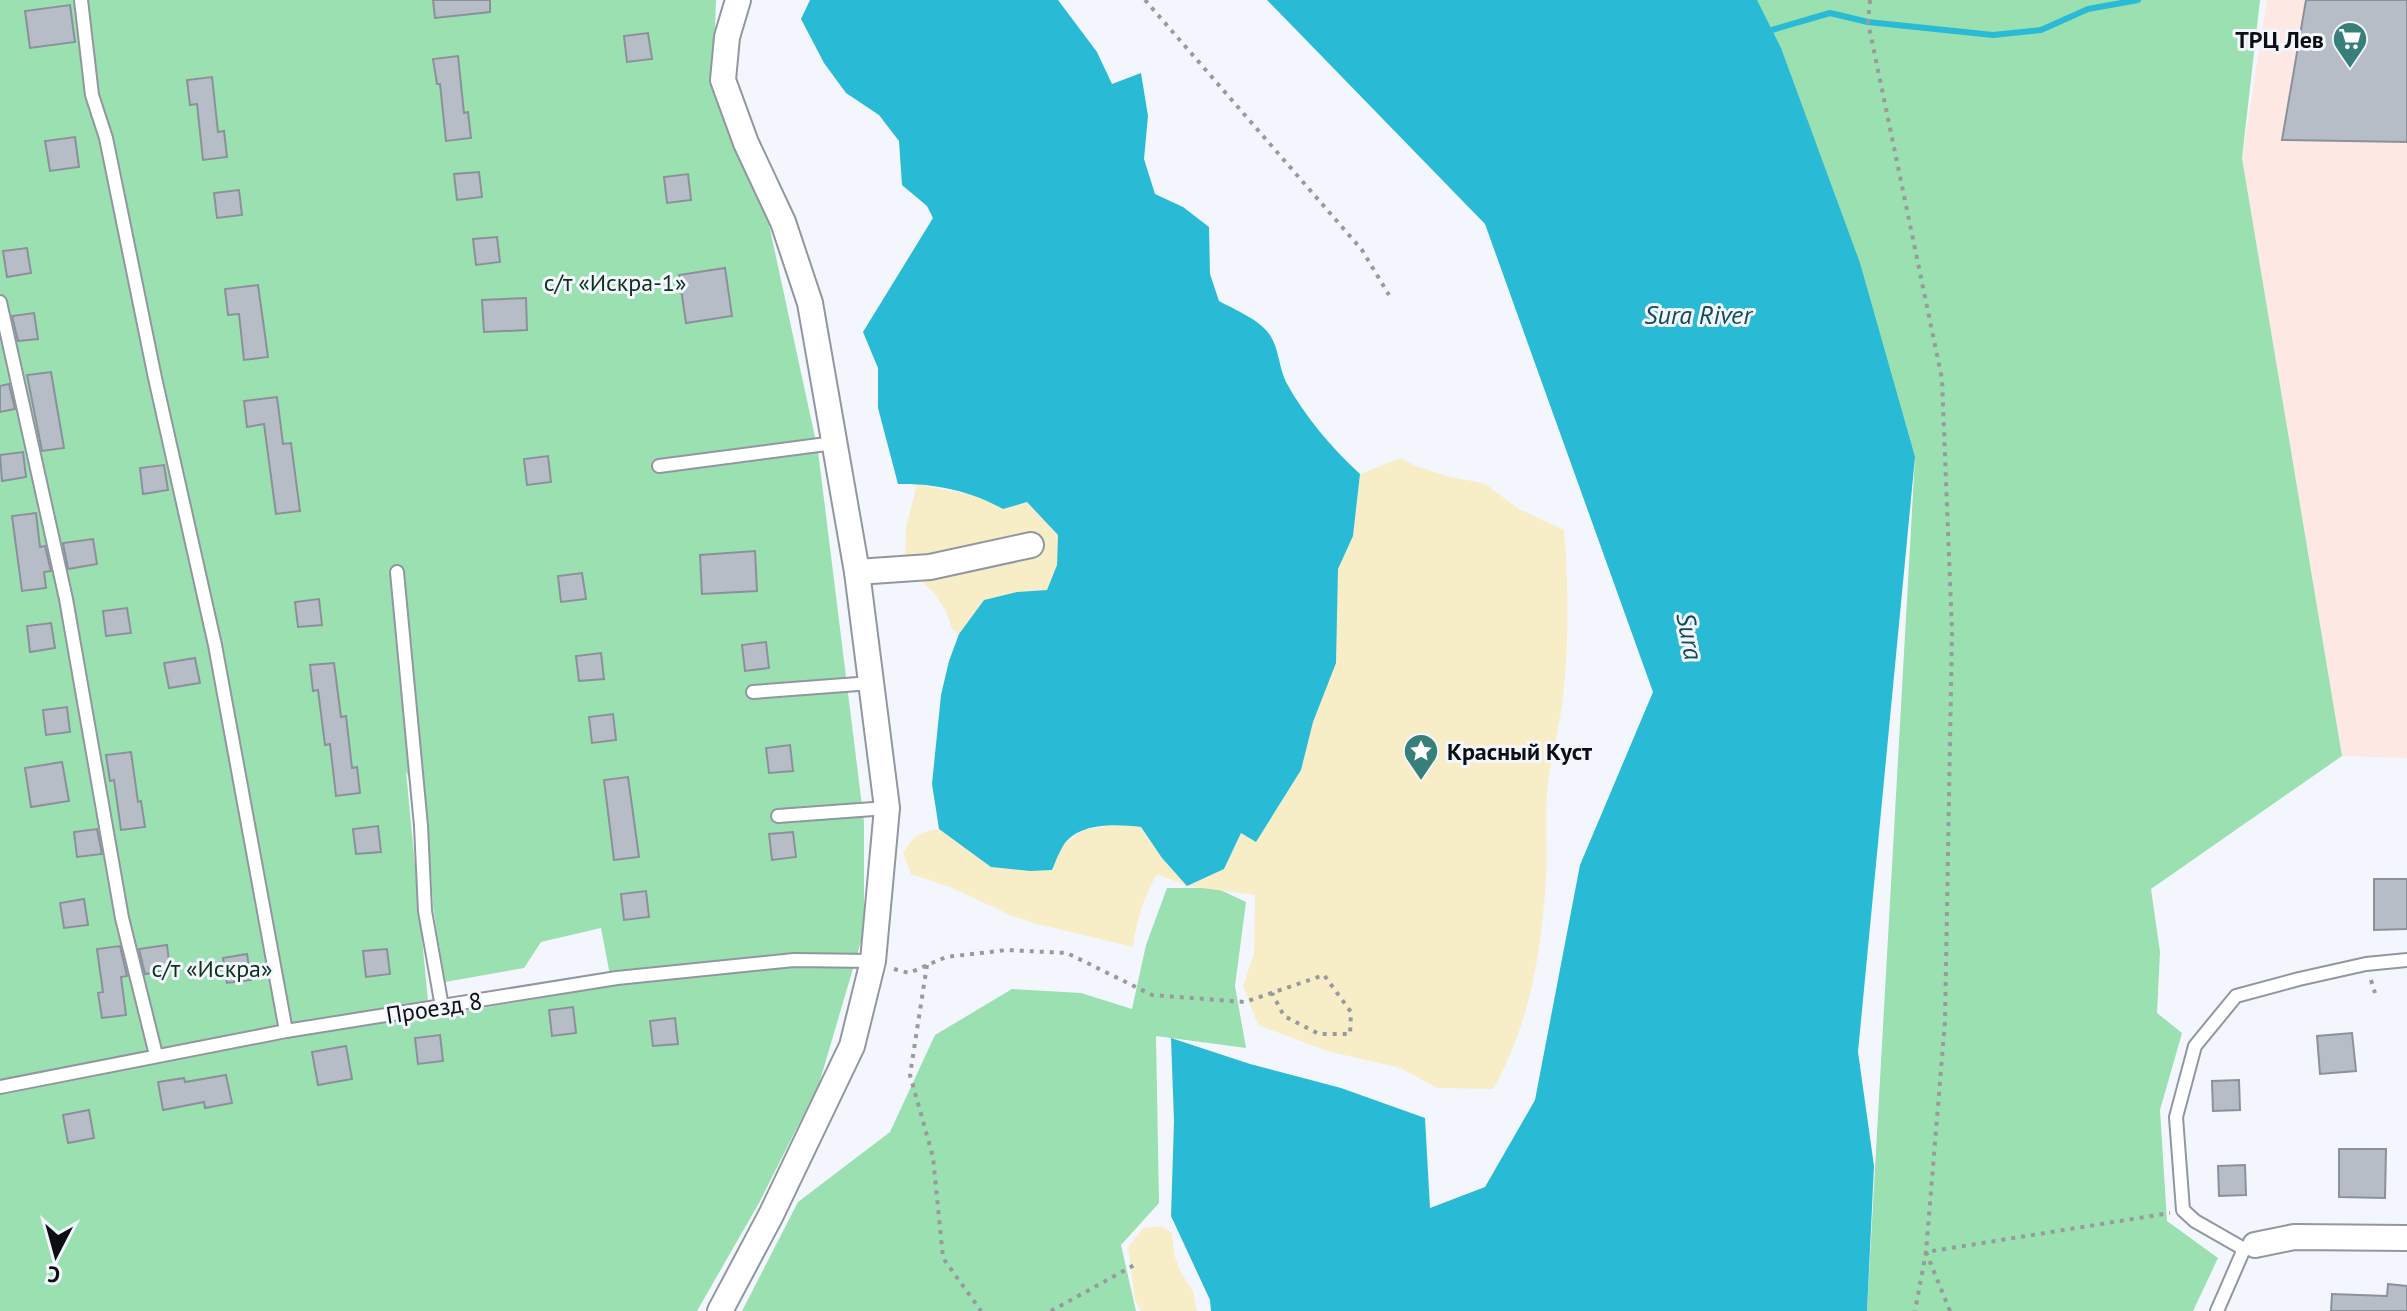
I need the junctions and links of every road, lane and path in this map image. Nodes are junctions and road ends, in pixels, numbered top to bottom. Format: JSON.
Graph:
{"nodes":[{"id":1,"x":81,"y":0,"type":"edge"},
{"id":2,"x":738,"y":0,"type":"edge"},
{"id":3,"x":1145,"y":0,"type":"edge"},
{"id":4,"x":1870,"y":0,"type":"edge"},
{"id":5,"x":1389,"y":295,"type":"dead end"},
{"id":6,"x":0,"y":302,"type":"edge"},
{"id":7,"x":834,"y":443,"type":"junction"},
{"id":8,"x":659,"y":466,"type":"dead end"},
{"id":9,"x":1031,"y":545,"type":"dead end"},
{"id":10,"x":397,"y":572,"type":"dead end"},
{"id":11,"x":857,"y":572,"type":"junction"},
{"id":12,"x":871,"y":683,"type":"junction"},
{"id":13,"x":753,"y":692,"type":"dead end"},
{"id":14,"x":887,"y":808,"type":"junction"},
{"id":15,"x":778,"y":816,"type":"dead end"},
{"id":16,"x":2407,"y":960,"type":"edge"},
{"id":17,"x":873,"y":961,"type":"junction"},
{"id":18,"x":927,"y":965,"type":"junction"},
{"id":19,"x":1272,"y":993,"type":"junction"},
{"id":20,"x":442,"y":1007,"type":"junction"},
{"id":21,"x":286,"y":1031,"type":"junction"},
{"id":22,"x":156,"y":1055,"type":"junction"},
{"id":23,"x":0,"y":1087,"type":"edge"},
{"id":24,"x":2183,"y":1210,"type":"junction"},
{"id":25,"x":2407,"y":1238,"type":"edge"},
{"id":26,"x":2250,"y":1247,"type":"junction"},
{"id":27,"x":1926,"y":1252,"type":"junction"},
{"id":28,"x":1138,"y":1263,"type":"dead end"},
{"id":29,"x":720,"y":1311,"type":"edge"},
{"id":30,"x":981,"y":1311,"type":"edge"},
{"id":31,"x":1051,"y":1311,"type":"edge"},
{"id":32,"x":1915,"y":1311,"type":"edge"},
{"id":33,"x":1950,"y":1311,"type":"edge"},
{"id":34,"x":2217,"y":1311,"type":"edge"}],
"edges":[{"from":1,"to":21,"type":"lane"},
{"from":2,"to":7,"type":"street"},
{"from":3,"to":5,"type":"path"},
{"from":4,"to":27,"type":"path"},
{"from":6,"to":22,"type":"lane"},
{"from":7,"to":8,"type":"lane"},
{"from":7,"to":11,"type":"street"},
{"from":9,"to":11,"type":"street"},
{"from":10,"to":20,"type":"lane"},
{"from":11,"to":12,"type":"street"},
{"from":12,"to":13,"type":"lane"},
{"from":12,"to":14,"type":"street"},
{"from":14,"to":15,"type":"lane"},
{"from":14,"to":17,"type":"street"},
{"from":16,"to":24,"type":"lane"},
{"from":17,"to":18,"type":"path"},
{"from":17,"to":20,"type":"lane","name":"Проезд 8"},
{"from":17,"to":29,"type":"street"},
{"from":18,"to":19,"type":"path"},
{"from":18,"to":30,"type":"path"},
{"from":19,"to":19,"type":"path"},
{"from":20,"to":21,"type":"lane","name":"Проезд 8"},
{"from":21,"to":22,"type":"lane","name":"Проезд 8"},
{"from":22,"to":23,"type":"lane","name":"Проезд 8"},
{"from":24,"to":26,"type":"lane"},
{"from":24,"to":27,"type":"path"},
{"from":25,"to":26,"type":"street"},
{"from":26,"to":34,"type":"lane"},
{"from":27,"to":32,"type":"path"},
{"from":27,"to":33,"type":"path"},
{"from":28,"to":31,"type":"path"}]}
